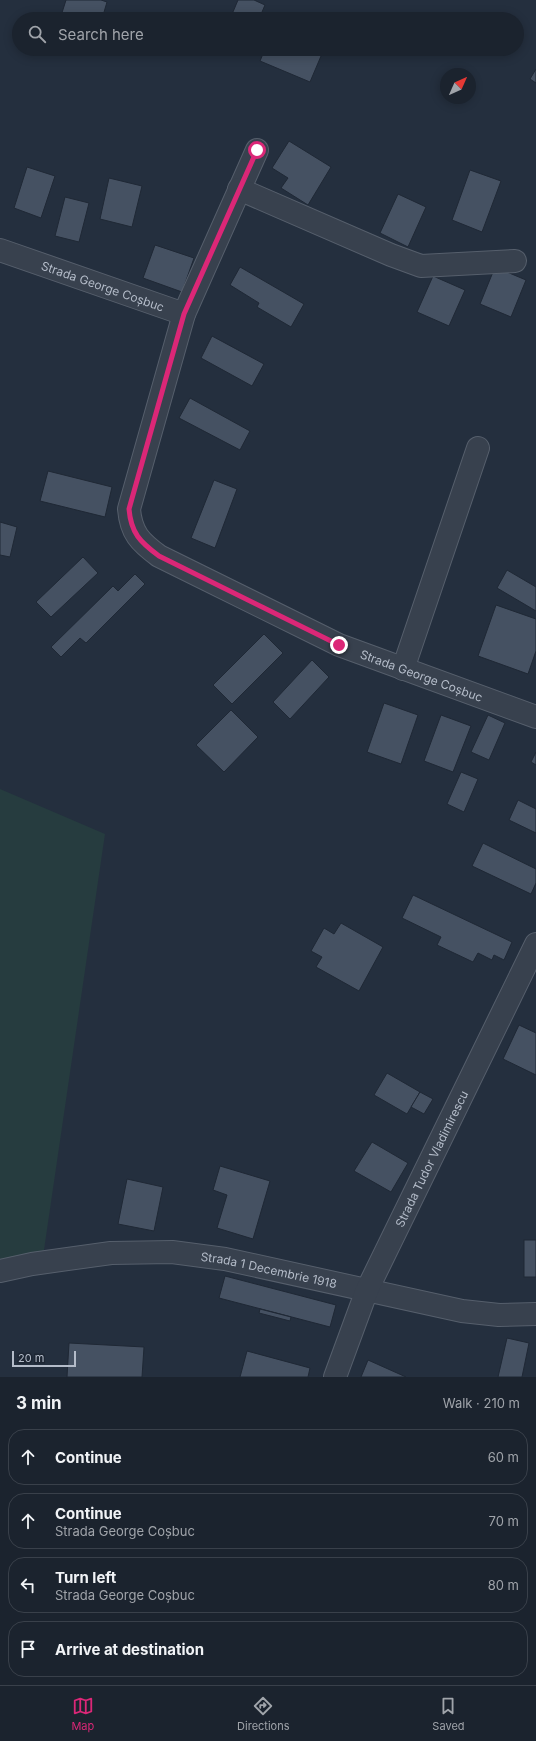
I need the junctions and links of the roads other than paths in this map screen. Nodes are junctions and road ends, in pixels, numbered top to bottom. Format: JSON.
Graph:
{"nodes":[{"id":1,"x":257,"y":150,"type":"dead end"},
{"id":2,"x":239,"y":189,"type":"junction"},
{"id":3,"x":0,"y":250,"type":"edge"},
{"id":4,"x":515,"y":261,"type":"dead end"},
{"id":5,"x":184,"y":314,"type":"junction"},
{"id":6,"x":478,"y":448,"type":"dead end"},
{"id":7,"x":403,"y":669,"type":"junction"},
{"id":8,"x":536,"y":717,"type":"edge"},
{"id":9,"x":536,"y":944,"type":"edge"},
{"id":10,"x":0,"y":1271,"type":"edge"},
{"id":11,"x":367,"y":1290,"type":"junction"},
{"id":12,"x":536,"y":1314,"type":"edge"},
{"id":13,"x":335,"y":1377,"type":"edge"}],
"edges":[{"from":1,"to":2,"type":"street"},
{"from":2,"to":4,"type":"street"},
{"from":2,"to":5,"type":"street"},
{"from":3,"to":5,"type":"street","name":"Strada George Coșbuc"},
{"from":5,"to":7,"type":"street","name":"Strada George Coșbuc"},
{"from":6,"to":7,"type":"street"},
{"from":7,"to":8,"type":"street","name":"Strada George Coșbuc"},
{"from":9,"to":11,"type":"street","name":"Strada Tudor Vladimirescu"},
{"from":10,"to":11,"type":"street","name":"Strada 1 Decembrie 1918"},
{"from":11,"to":12,"type":"street","name":"Strada 1 Decembrie 1918"},
{"from":11,"to":13,"type":"street","name":"Strada Tudor Vladimirescu"}]}
